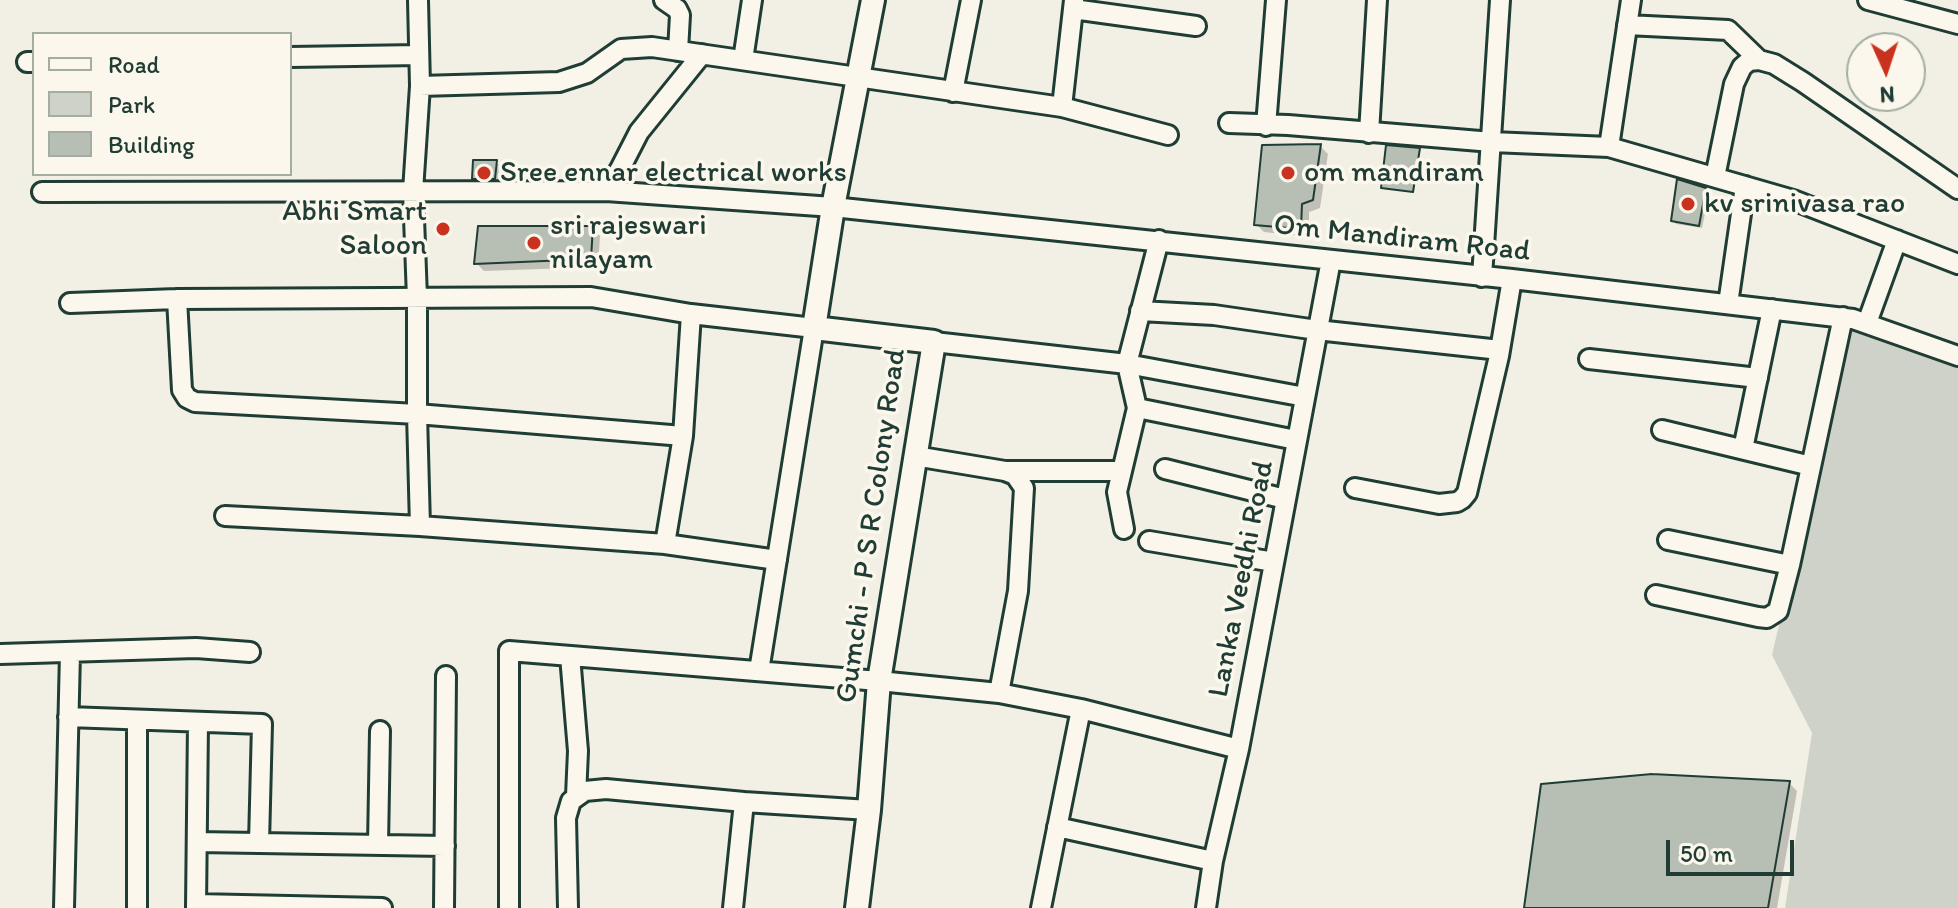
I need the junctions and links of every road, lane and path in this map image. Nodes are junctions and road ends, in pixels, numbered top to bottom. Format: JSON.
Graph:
{"nodes":[{"id":1,"x":418,"y":0,"type":"edge"},
{"id":2,"x":664,"y":0,"type":"edge"},
{"id":3,"x":752,"y":0,"type":"edge"},
{"id":4,"x":873,"y":0,"type":"edge"},
{"id":5,"x":971,"y":0,"type":"edge"},
{"id":6,"x":1276,"y":0,"type":"edge"},
{"id":7,"x":1377,"y":0,"type":"edge"},
{"id":8,"x":1500,"y":0,"type":"edge"},
{"id":9,"x":1631,"y":0,"type":"edge"},
{"id":10,"x":1868,"y":0,"type":"edge"},
{"id":11,"x":1074,"y":4,"type":"edge"},
{"id":12,"x":1958,"y":24,"type":"edge"},
{"id":13,"x":1627,"y":25,"type":"junction"},
{"id":14,"x":1196,"y":26,"type":"dead end"},
{"id":15,"x":678,"y":51,"type":"junction"},
{"id":16,"x":702,"y":54,"type":"junction"},
{"id":17,"x":419,"y":55,"type":"junction"},
{"id":18,"x":292,"y":57,"type":"edge"},
{"id":19,"x":743,"y":60,"type":"junction"},
{"id":20,"x":1759,"y":60,"type":"junction"},
{"id":21,"x":860,"y":76,"type":"junction"},
{"id":22,"x":420,"y":86,"type":"junction"},
{"id":23,"x":953,"y":92,"type":"junction"},
{"id":24,"x":1062,"y":107,"type":"junction"},
{"id":25,"x":1229,"y":123,"type":"dead end"},
{"id":26,"x":1266,"y":126,"type":"junction"},
{"id":27,"x":1369,"y":133,"type":"junction"},
{"id":28,"x":1168,"y":135,"type":"dead end"},
{"id":29,"x":1492,"y":142,"type":"junction"},
{"id":30,"x":1609,"y":147,"type":"junction"},
{"id":31,"x":1715,"y":177,"type":"junction"},
{"id":32,"x":1745,"y":186,"type":"junction"},
{"id":33,"x":1958,"y":189,"type":"edge"},
{"id":34,"x":413,"y":191,"type":"junction"},
{"id":35,"x":606,"y":191,"type":"junction"},
{"id":36,"x":42,"y":192,"type":"dead end"},
{"id":37,"x":833,"y":207,"type":"junction"},
{"id":38,"x":1159,"y":240,"type":"junction"},
{"id":39,"x":1897,"y":240,"type":"junction"},
{"id":40,"x":1331,"y":260,"type":"junction"},
{"id":41,"x":1958,"y":264,"type":"edge"},
{"id":42,"x":1482,"y":277,"type":"junction"},
{"id":43,"x":1512,"y":279,"type":"junction"},
{"id":44,"x":417,"y":298,"type":"junction"},
{"id":45,"x":177,"y":299,"type":"junction"},
{"id":46,"x":70,"y":303,"type":"dead end"},
{"id":47,"x":1728,"y":304,"type":"junction"},
{"id":48,"x":1772,"y":309,"type":"junction"},
{"id":49,"x":1140,"y":311,"type":"junction"},
{"id":50,"x":691,"y":314,"type":"junction"},
{"id":51,"x":1843,"y":317,"type":"junction"},
{"id":52,"x":1867,"y":323,"type":"junction"},
{"id":53,"x":814,"y":328,"type":"junction"},
{"id":54,"x":1317,"y":330,"type":"junction"},
{"id":55,"x":934,"y":342,"type":"junction"},
{"id":56,"x":1500,"y":350,"type":"junction"},
{"id":57,"x":1958,"y":356,"type":"edge"},
{"id":58,"x":1589,"y":359,"type":"dead end"},
{"id":59,"x":1127,"y":364,"type":"junction"},
{"id":60,"x":1758,"y":378,"type":"junction"},
{"id":61,"x":1305,"y":397,"type":"junction"},
{"id":62,"x":1137,"y":408,"type":"junction"},
{"id":63,"x":417,"y":414,"type":"junction"},
{"id":64,"x":1662,"y":430,"type":"dead end"},
{"id":65,"x":683,"y":436,"type":"junction"},
{"id":66,"x":1296,"y":440,"type":"junction"},
{"id":67,"x":1743,"y":449,"type":"junction"},
{"id":68,"x":915,"y":456,"type":"junction"},
{"id":69,"x":1811,"y":466,"type":"junction"},
{"id":70,"x":1165,"y":469,"type":"dead end"},
{"id":71,"x":1005,"y":471,"type":"junction"},
{"id":72,"x":1122,"y":471,"type":"junction"},
{"id":73,"x":1355,"y":488,"type":"dead end"},
{"id":74,"x":1285,"y":499,"type":"junction"},
{"id":75,"x":225,"y":516,"type":"dead end"},
{"id":76,"x":420,"y":526,"type":"junction"},
{"id":77,"x":1124,"y":529,"type":"dead end"},
{"id":78,"x":1668,"y":540,"type":"dead end"},
{"id":79,"x":1149,"y":541,"type":"dead end"},
{"id":80,"x":665,"y":544,"type":"junction"},
{"id":81,"x":777,"y":560,"type":"junction"},
{"id":82,"x":1274,"y":562,"type":"junction"},
{"id":83,"x":1790,"y":565,"type":"junction"},
{"id":84,"x":1656,"y":595,"type":"dead end"},
{"id":85,"x":250,"y":652,"type":"dead end"},
{"id":86,"x":70,"y":653,"type":"junction"},
{"id":87,"x":0,"y":654,"type":"edge"},
{"id":88,"x":570,"y":656,"type":"junction"},
{"id":89,"x":759,"y":671,"type":"junction"},
{"id":90,"x":446,"y":676,"type":"dead end"},
{"id":91,"x":879,"y":681,"type":"junction"},
{"id":92,"x":999,"y":693,"type":"junction"},
{"id":93,"x":1081,"y":709,"type":"junction"},
{"id":94,"x":68,"y":717,"type":"junction"},
{"id":95,"x":137,"y":720,"type":"junction"},
{"id":96,"x":198,"y":722,"type":"junction"},
{"id":97,"x":380,"y":731,"type":"dead end"},
{"id":98,"x":1239,"y":749,"type":"junction"},
{"id":99,"x":576,"y":796,"type":"junction"},
{"id":100,"x":744,"y":802,"type":"junction"},
{"id":101,"x":869,"y":810,"type":"junction"},
{"id":102,"x":1057,"y":827,"type":"junction"},
{"id":103,"x":197,"y":842,"type":"junction"},
{"id":104,"x":259,"y":843,"type":"junction"},
{"id":105,"x":378,"y":845,"type":"junction"},
{"id":106,"x":445,"y":846,"type":"junction"},
{"id":107,"x":1213,"y":861,"type":"junction"},
{"id":108,"x":196,"y":906,"type":"edge"},
{"id":109,"x":64,"y":908,"type":"edge"},
{"id":110,"x":137,"y":908,"type":"edge"},
{"id":111,"x":382,"y":908,"type":"edge"},
{"id":112,"x":444,"y":908,"type":"edge"},
{"id":113,"x":509,"y":908,"type":"edge"},
{"id":114,"x":568,"y":908,"type":"edge"},
{"id":115,"x":733,"y":908,"type":"edge"},
{"id":116,"x":857,"y":908,"type":"edge"},
{"id":117,"x":1041,"y":908,"type":"edge"},
{"id":118,"x":1206,"y":908,"type":"edge"}],
"edges":[{"from":1,"to":17,"type":"street"},
{"from":2,"to":15,"type":"street"},
{"from":3,"to":19,"type":"street"},
{"from":4,"to":21,"type":"street"},
{"from":5,"to":23,"type":"street"},
{"from":6,"to":26,"type":"street"},
{"from":7,"to":27,"type":"street"},
{"from":8,"to":29,"type":"street"},
{"from":9,"to":13,"type":"street"},
{"from":10,"to":12,"type":"street"},
{"from":11,"to":14,"type":"street"},
{"from":11,"to":24,"type":"street"},
{"from":13,"to":20,"type":"street"},
{"from":13,"to":30,"type":"street"},
{"from":15,"to":16,"type":"street"},
{"from":15,"to":22,"type":"street"},
{"from":16,"to":19,"type":"street"},
{"from":16,"to":35,"type":"street"},
{"from":17,"to":18,"type":"street"},
{"from":17,"to":22,"type":"street"},
{"from":19,"to":21,"type":"street"},
{"from":20,"to":31,"type":"street"},
{"from":20,"to":33,"type":"street"},
{"from":21,"to":23,"type":"street"},
{"from":21,"to":37,"type":"street"},
{"from":22,"to":34,"type":"street"},
{"from":23,"to":24,"type":"street"},
{"from":24,"to":28,"type":"street"},
{"from":25,"to":26,"type":"street"},
{"from":26,"to":27,"type":"street"},
{"from":27,"to":29,"type":"street"},
{"from":29,"to":30,"type":"street"},
{"from":29,"to":42,"type":"street"},
{"from":30,"to":31,"type":"street"},
{"from":31,"to":32,"type":"street"},
{"from":32,"to":39,"type":"street"},
{"from":32,"to":47,"type":"street"},
{"from":34,"to":35,"type":"street","name":"Om Mandiram Road"},
{"from":34,"to":36,"type":"street","name":"Om Mandiram Road"},
{"from":34,"to":44,"type":"street"},
{"from":35,"to":37,"type":"street","name":"Om Mandiram Road"},
{"from":37,"to":38,"type":"street","name":"Om Mandiram Road"},
{"from":37,"to":53,"type":"street"},
{"from":38,"to":40,"type":"street","name":"Om Mandiram Road"},
{"from":38,"to":49,"type":"street"},
{"from":39,"to":41,"type":"street"},
{"from":39,"to":52,"type":"street"},
{"from":40,"to":42,"type":"street","name":"Om Mandiram Road"},
{"from":40,"to":54,"type":"street","name":"Lanka Veedhi Road"},
{"from":42,"to":43,"type":"street","name":"Om Mandiram Road"},
{"from":43,"to":47,"type":"street","name":"Om Mandiram Road"},
{"from":43,"to":56,"type":"street"},
{"from":44,"to":45,"type":"street"},
{"from":44,"to":50,"type":"street"},
{"from":44,"to":63,"type":"street"},
{"from":45,"to":46,"type":"street"},
{"from":45,"to":63,"type":"street"},
{"from":47,"to":48,"type":"street","name":"Om Mandiram Road"},
{"from":48,"to":51,"type":"street","name":"Om Mandiram Road"},
{"from":48,"to":60,"type":"street"},
{"from":49,"to":54,"type":"street"},
{"from":49,"to":59,"type":"street"},
{"from":50,"to":53,"type":"street"},
{"from":50,"to":65,"type":"street"},
{"from":51,"to":52,"type":"street","name":"Om Mandiram Road"},
{"from":51,"to":69,"type":"street"},
{"from":52,"to":57,"type":"street","name":"Om Mandiram Road"},
{"from":53,"to":55,"type":"street","name":"Gumchi - P S R Colony Road"},
{"from":53,"to":81,"type":"street"},
{"from":54,"to":56,"type":"street"},
{"from":54,"to":61,"type":"street","name":"Lanka Veedhi Road"},
{"from":55,"to":59,"type":"street"},
{"from":55,"to":68,"type":"street","name":"Gumchi - P S R Colony Road"},
{"from":56,"to":73,"type":"street"},
{"from":58,"to":60,"type":"street"},
{"from":59,"to":61,"type":"street"},
{"from":59,"to":62,"type":"street"},
{"from":60,"to":67,"type":"street"},
{"from":61,"to":66,"type":"street","name":"Lanka Veedhi Road"},
{"from":62,"to":66,"type":"street"},
{"from":62,"to":72,"type":"street"},
{"from":63,"to":65,"type":"street"},
{"from":63,"to":76,"type":"street"},
{"from":64,"to":67,"type":"street"},
{"from":65,"to":80,"type":"street"},
{"from":66,"to":74,"type":"street","name":"Lanka Veedhi Road"},
{"from":67,"to":69,"type":"street"},
{"from":68,"to":71,"type":"street"},
{"from":68,"to":91,"type":"street","name":"Gumchi - P S R Colony Road"},
{"from":69,"to":83,"type":"street"},
{"from":70,"to":74,"type":"street"},
{"from":71,"to":72,"type":"street"},
{"from":71,"to":92,"type":"street"},
{"from":72,"to":77,"type":"street"},
{"from":74,"to":82,"type":"street","name":"Lanka Veedhi Road"},
{"from":75,"to":76,"type":"street"},
{"from":76,"to":80,"type":"street"},
{"from":78,"to":83,"type":"street"},
{"from":79,"to":82,"type":"street"},
{"from":80,"to":81,"type":"street"},
{"from":81,"to":89,"type":"street"},
{"from":82,"to":98,"type":"street","name":"Lanka Veedhi Road"},
{"from":83,"to":84,"type":"street"},
{"from":85,"to":86,"type":"street"},
{"from":86,"to":87,"type":"street"},
{"from":86,"to":94,"type":"street"},
{"from":88,"to":89,"type":"street"},
{"from":88,"to":99,"type":"street"},
{"from":88,"to":113,"type":"street"},
{"from":89,"to":91,"type":"street"},
{"from":90,"to":106,"type":"street"},
{"from":91,"to":92,"type":"street"},
{"from":91,"to":101,"type":"street","name":"Gumchi - P S R Colony Road"},
{"from":92,"to":93,"type":"street"},
{"from":93,"to":98,"type":"street"},
{"from":93,"to":102,"type":"street"},
{"from":94,"to":95,"type":"street"},
{"from":94,"to":109,"type":"street"},
{"from":95,"to":96,"type":"street"},
{"from":95,"to":110,"type":"street"},
{"from":96,"to":103,"type":"street"},
{"from":96,"to":104,"type":"street"},
{"from":97,"to":105,"type":"street"},
{"from":98,"to":107,"type":"street","name":"Lanka Veedhi Road"},
{"from":99,"to":100,"type":"street"},
{"from":99,"to":114,"type":"street"},
{"from":100,"to":101,"type":"street"},
{"from":100,"to":115,"type":"street"},
{"from":101,"to":116,"type":"street","name":"Gumchi - P S R Colony Road"},
{"from":102,"to":107,"type":"street"},
{"from":102,"to":117,"type":"street"},
{"from":103,"to":104,"type":"street"},
{"from":103,"to":108,"type":"street"},
{"from":104,"to":105,"type":"street"},
{"from":105,"to":106,"type":"street"},
{"from":106,"to":112,"type":"street"},
{"from":107,"to":118,"type":"street","name":"Lanka Veedhi Road"},
{"from":108,"to":111,"type":"street"}]}
